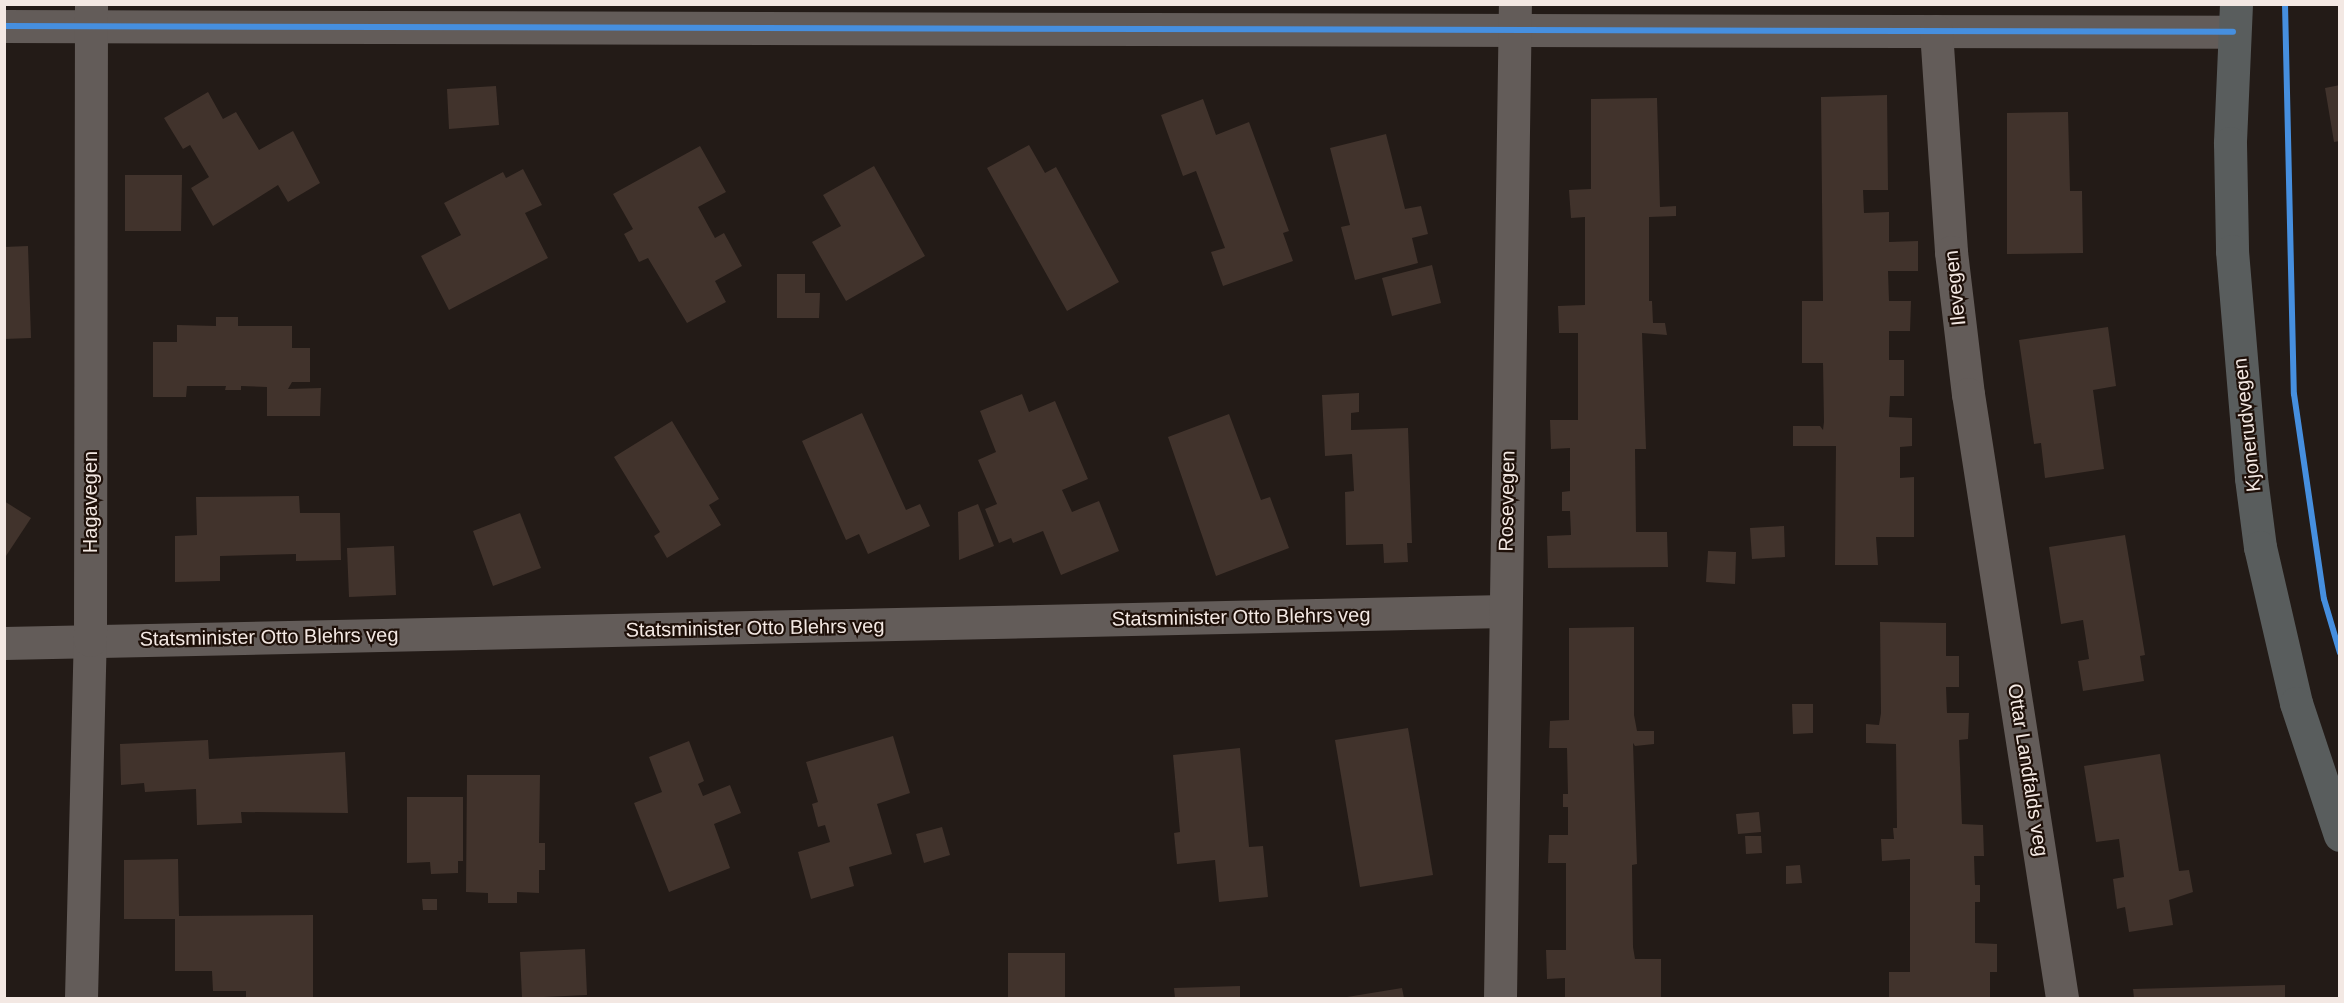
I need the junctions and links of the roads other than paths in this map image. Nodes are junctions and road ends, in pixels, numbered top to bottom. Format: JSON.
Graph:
{"nodes":[{"id":1,"x":91,"y":15,"type":"edge"},
{"id":2,"x":1515,"y":18,"type":"edge"},
{"id":3,"x":2234,"y":18,"type":"edge"},
{"id":4,"x":4,"y":26,"type":"edge"},
{"id":5,"x":1936,"y":31,"type":"junction"},
{"id":6,"x":1992,"y":543,"type":"joint"},
{"id":7,"x":1505,"y":611,"type":"junction"},
{"id":8,"x":90,"y":640,"type":"junction"},
{"id":9,"x":4,"y":643,"type":"edge"},
{"id":10,"x":2340,"y":836,"type":"edge"},
{"id":11,"x":81,"y":999,"type":"edge"},
{"id":12,"x":1500,"y":999,"type":"edge"},
{"id":13,"x":2062,"y":999,"type":"edge"}],
"edges":[{"from":1,"to":2,"type":"street"},
{"from":1,"to":4,"type":"street"},
{"from":1,"to":8,"type":"street","name":"Hagavegen"},
{"from":2,"to":5,"type":"street"},
{"from":2,"to":7,"type":"street","name":"Rosevegen"},
{"from":3,"to":5,"type":"street"},
{"from":3,"to":10,"type":"main road","name":"Kjonerudvegen"},
{"from":5,"to":6,"type":"street","name":"Ilevegen"},
{"from":6,"to":13,"type":"street","name":"Ottar Landfalds veg"},
{"from":7,"to":8,"type":"street","name":"Statsminister Otto Blehrs veg"},
{"from":7,"to":12,"type":"street","name":"Rosevegen"},
{"from":8,"to":9,"type":"street","name":"Statsminister Otto Blehrs veg"},
{"from":8,"to":11,"type":"street","name":"Hagavegen"}]}
